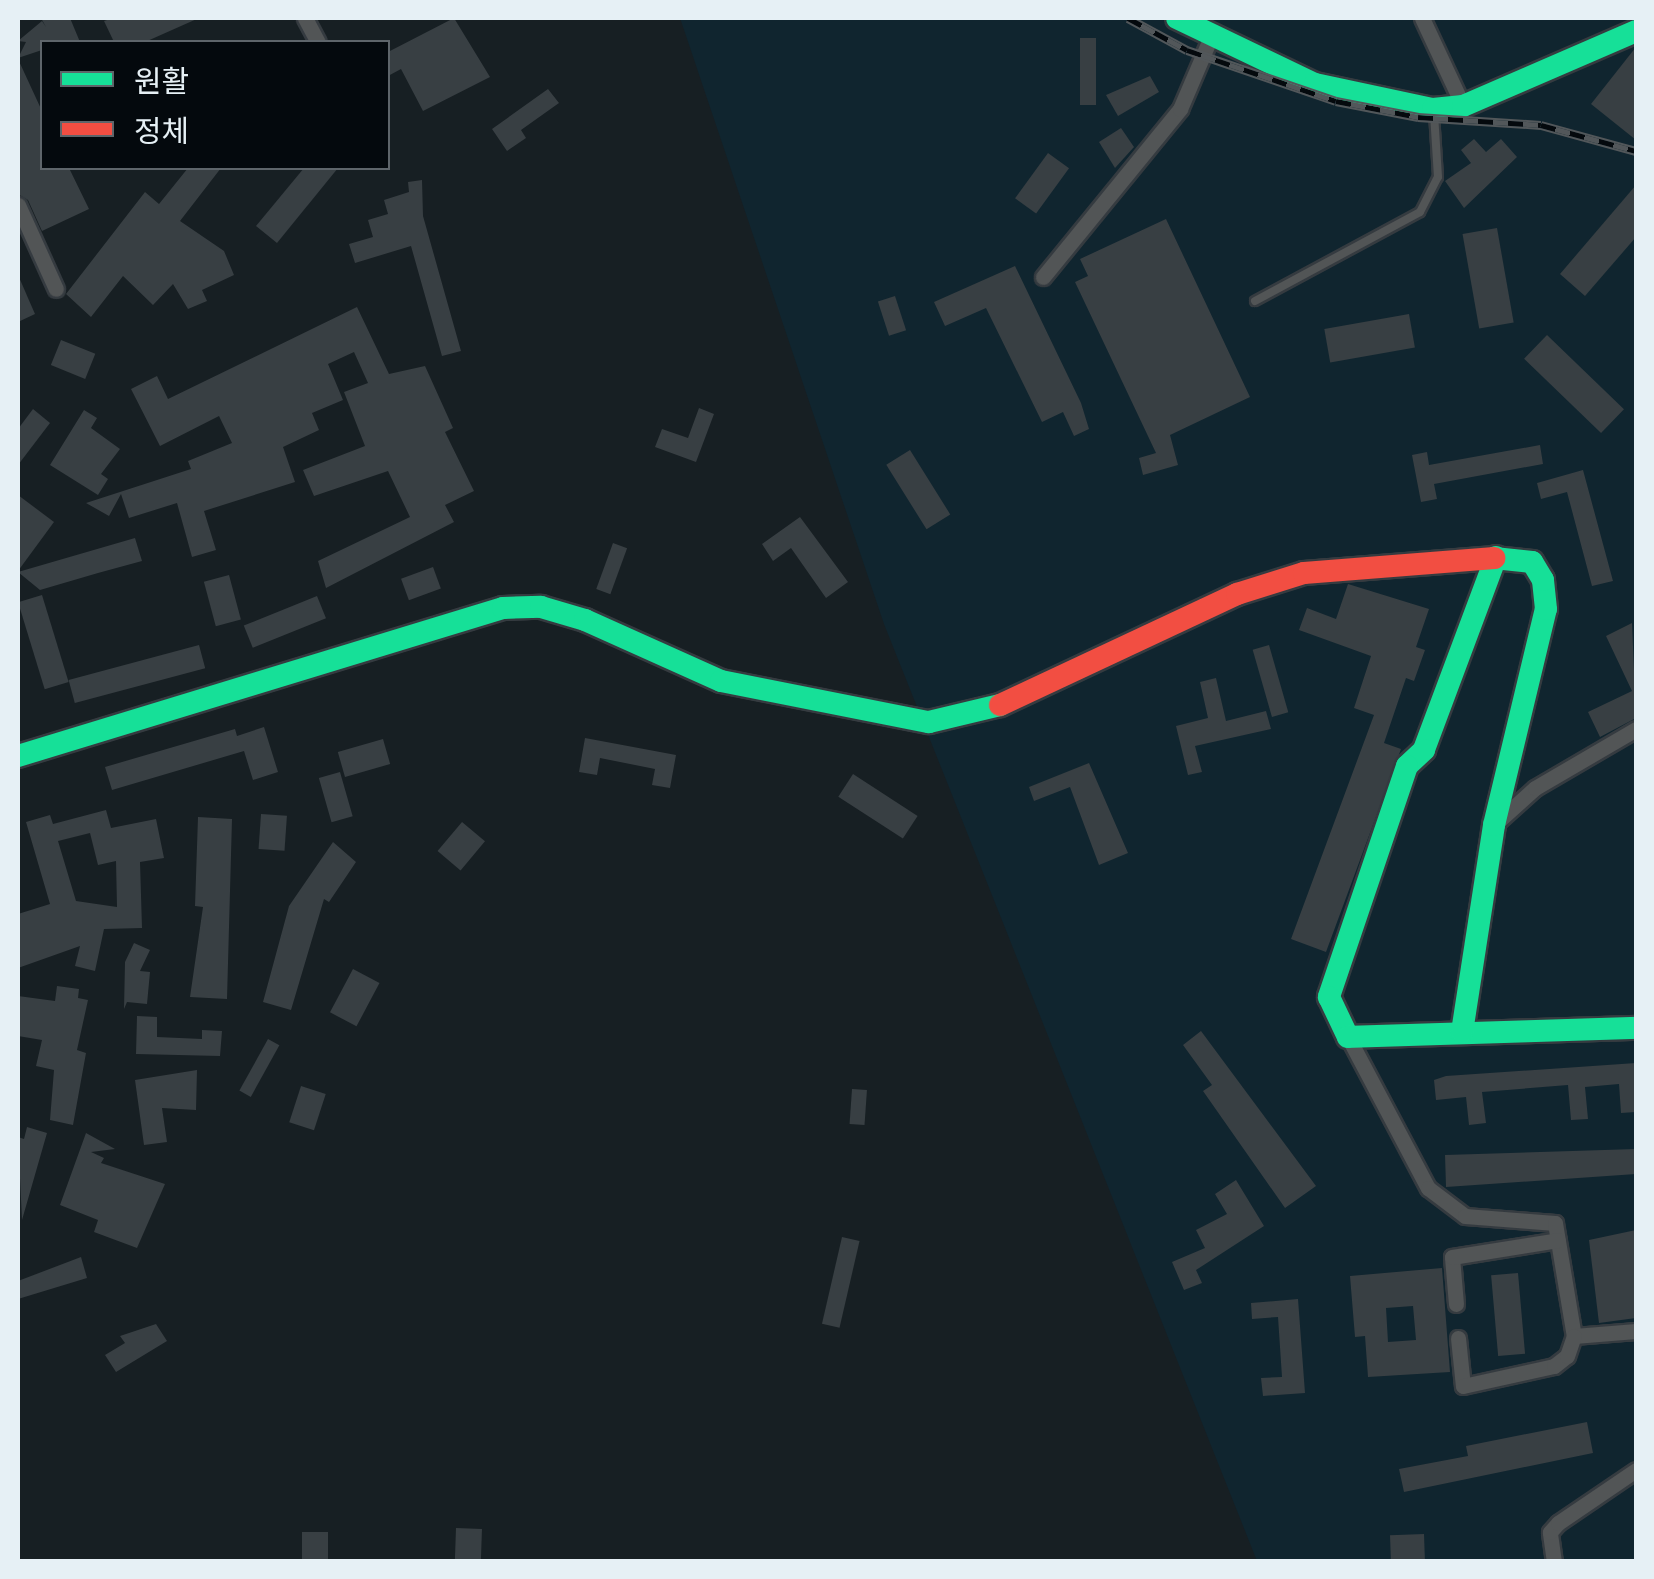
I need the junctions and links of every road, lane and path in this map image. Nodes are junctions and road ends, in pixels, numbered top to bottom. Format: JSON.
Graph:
{"nodes":[{"id":1,"x":305,"y":18,"type":"edge"},
{"id":2,"x":1177,"y":18,"type":"edge"},
{"id":3,"x":1422,"y":18,"type":"edge"},
{"id":4,"x":1636,"y":32,"type":"edge"},
{"id":5,"x":317,"y":40,"type":"edge"},
{"id":6,"x":1210,"y":40,"type":"junction"},
{"id":7,"x":1464,"y":106,"type":"junction"},
{"id":8,"x":1433,"y":109,"type":"junction"},
{"id":9,"x":18,"y":205,"type":"edge"},
{"id":10,"x":1043,"y":277,"type":"dead end"},
{"id":11,"x":56,"y":289,"type":"dead end"},
{"id":12,"x":1255,"y":301,"type":"dead end"},
{"id":13,"x":1496,"y":557,"type":"junction"},
{"id":14,"x":1636,"y":729,"type":"edge"},
{"id":15,"x":18,"y":756,"type":"edge"},
{"id":16,"x":1494,"y":825,"type":"junction"},
{"id":17,"x":1636,"y":1028,"type":"edge"},
{"id":18,"x":1462,"y":1032,"type":"junction"},
{"id":19,"x":1348,"y":1037,"type":"junction"},
{"id":20,"x":1558,"y":1240,"type":"junction"},
{"id":21,"x":1456,"y":1304,"type":"dead end"},
{"id":22,"x":1636,"y":1330,"type":"edge"},
{"id":23,"x":1574,"y":1336,"type":"junction"},
{"id":24,"x":1458,"y":1338,"type":"dead end"},
{"id":25,"x":1636,"y":1470,"type":"edge"},
{"id":26,"x":1554,"y":1562,"type":"edge"}],
"edges":[{"from":1,"to":5,"type":"street"},
{"from":2,"to":6,"type":"street"},
{"from":3,"to":7,"type":"street"},
{"from":4,"to":7,"type":"street"},
{"from":6,"to":8,"type":"street"},
{"from":6,"to":10,"type":"street"},
{"from":7,"to":8,"type":"street"},
{"from":8,"to":12,"type":"lane"},
{"from":9,"to":11,"type":"street"},
{"from":13,"to":15,"type":"street"},
{"from":13,"to":16,"type":"street"},
{"from":13,"to":19,"type":"street"},
{"from":14,"to":16,"type":"street"},
{"from":16,"to":18,"type":"street"},
{"from":17,"to":18,"type":"street"},
{"from":18,"to":19,"type":"street"},
{"from":19,"to":20,"type":"street"},
{"from":20,"to":21,"type":"street"},
{"from":20,"to":23,"type":"street"},
{"from":22,"to":23,"type":"street"},
{"from":23,"to":24,"type":"street"},
{"from":25,"to":26,"type":"street"}]}
